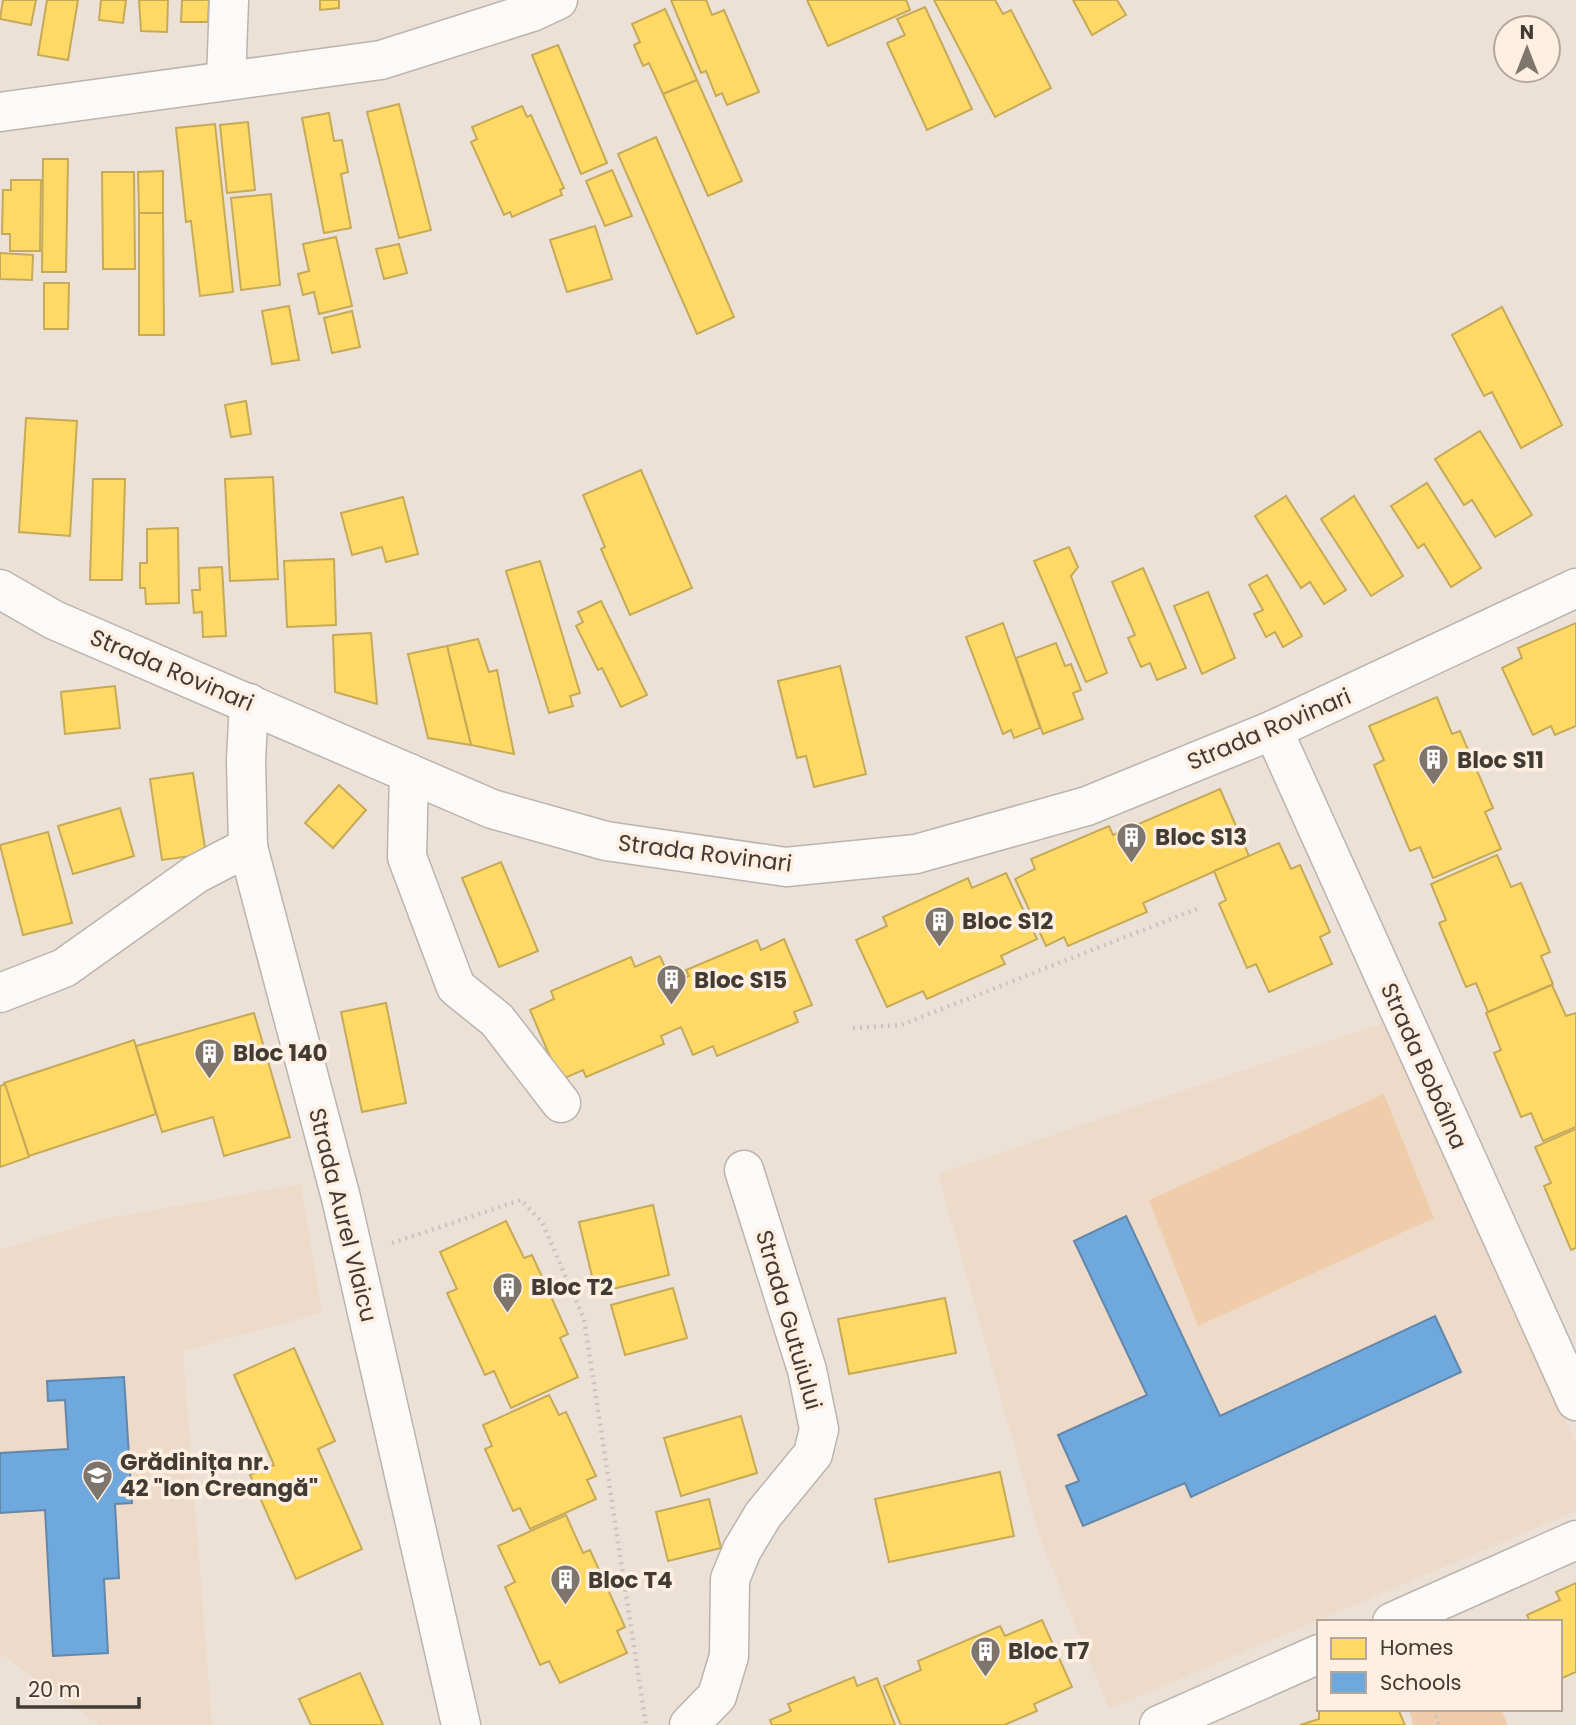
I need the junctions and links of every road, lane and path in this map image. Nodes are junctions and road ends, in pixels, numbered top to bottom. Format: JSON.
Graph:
{"nodes":[{"id":1,"x":229,"y":0,"type":"edge"},
{"id":2,"x":558,"y":0,"type":"edge"},
{"id":3,"x":226,"y":81,"type":"junction"},
{"id":4,"x":0,"y":112,"type":"edge"},
{"id":5,"x":0,"y":589,"type":"edge"},
{"id":6,"x":1576,"y":589,"type":"edge"},
{"id":7,"x":249,"y":703,"type":"junction"},
{"id":8,"x":1273,"y":730,"type":"junction"},
{"id":9,"x":409,"y":773,"type":"junction"},
{"id":10,"x":248,"y":847,"type":"junction"},
{"id":11,"x":1199,"y":908,"type":"dead end"},
{"id":12,"x":0,"y":993,"type":"edge"},
{"id":13,"x":853,"y":1028,"type":"dead end"},
{"id":14,"x":561,"y":1103,"type":"dead end"},
{"id":15,"x":744,"y":1170,"type":"dead end"},
{"id":16,"x":354,"y":1256,"type":"junction"},
{"id":17,"x":1576,"y":1401,"type":"edge"},
{"id":18,"x":1576,"y":1540,"type":"edge"},
{"id":19,"x":1396,"y":1620,"type":"edge"},
{"id":20,"x":1317,"y":1655,"type":"edge"},
{"id":21,"x":1210,"y":1715,"type":"edge"},
{"id":22,"x":461,"y":1725,"type":"edge"},
{"id":23,"x":646,"y":1725,"type":"edge"},
{"id":24,"x":689,"y":1725,"type":"edge"},
{"id":25,"x":1159,"y":1725,"type":"edge"}],
"edges":[{"from":1,"to":3,"type":"street"},
{"from":2,"to":3,"type":"street"},
{"from":3,"to":4,"type":"street"},
{"from":5,"to":7,"type":"street","name":"Strada Rovinari"},
{"from":6,"to":8,"type":"street","name":"Strada Rovinari"},
{"from":7,"to":9,"type":"street","name":"Strada Rovinari"},
{"from":7,"to":10,"type":"street","name":"Strada Aurel Vlaicu"},
{"from":8,"to":9,"type":"street","name":"Strada Rovinari"},
{"from":8,"to":17,"type":"street","name":"Strada Bobâlna"},
{"from":9,"to":14,"type":"street"},
{"from":10,"to":12,"type":"street"},
{"from":10,"to":16,"type":"street","name":"Strada Aurel Vlaicu"},
{"from":11,"to":13,"type":"path"},
{"from":15,"to":24,"type":"street","name":"Strada Gutuiului"},
{"from":16,"to":22,"type":"street","name":"Strada Aurel Vlaicu"},
{"from":16,"to":23,"type":"path"},
{"from":18,"to":19,"type":"street"},
{"from":20,"to":21,"type":"street"},
{"from":21,"to":25,"type":"street"}]}
